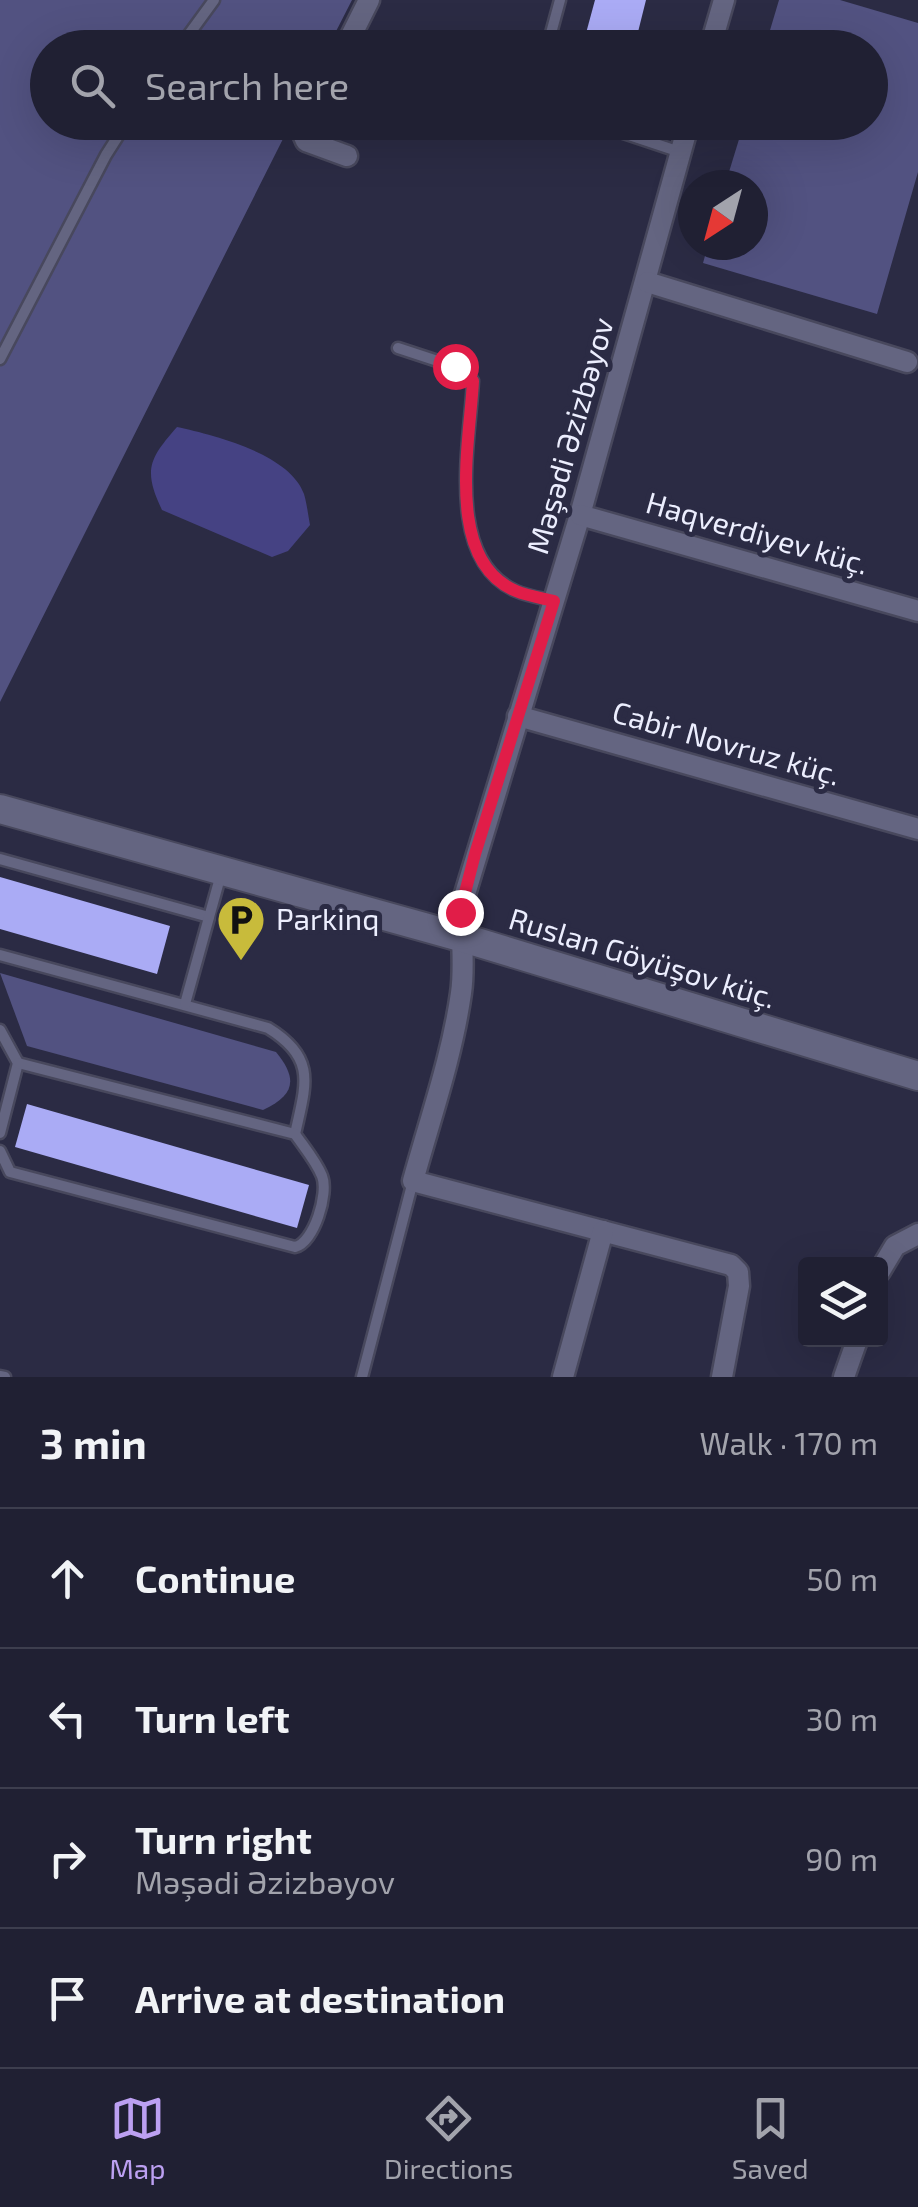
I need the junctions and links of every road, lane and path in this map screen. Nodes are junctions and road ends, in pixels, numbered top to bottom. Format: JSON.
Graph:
{"nodes":[{"id":1,"x":214,"y":0,"type":"edge"},
{"id":2,"x":369,"y":0,"type":"edge"},
{"id":3,"x":560,"y":0,"type":"edge"},
{"id":4,"x":724,"y":0,"type":"edge"},
{"id":5,"x":192,"y":30,"type":"edge"},
{"id":6,"x":354,"y":30,"type":"edge"},
{"id":7,"x":552,"y":30,"type":"edge"},
{"id":8,"x":715,"y":30,"type":"edge"},
{"id":9,"x":116,"y":140,"type":"edge"},
{"id":10,"x":306,"y":140,"type":"edge"},
{"id":11,"x":644,"y":140,"type":"edge"},
{"id":12,"x":684,"y":140,"type":"edge"},
{"id":13,"x":680,"y":152,"type":"junction"},
{"id":14,"x":347,"y":156,"type":"dead end"},
{"id":15,"x":647,"y":282,"type":"junction"},
{"id":16,"x":398,"y":348,"type":"dead end"},
{"id":17,"x":0,"y":359,"type":"edge"},
{"id":18,"x":907,"y":362,"type":"dead end"},
{"id":19,"x":580,"y":515,"type":"junction"},
{"id":20,"x":554,"y":601,"type":"junction"},
{"id":21,"x":918,"y":611,"type":"edge"},
{"id":22,"x":518,"y":716,"type":"junction"},
{"id":23,"x":0,"y":809,"type":"edge"},
{"id":24,"x":918,"y":829,"type":"edge"},
{"id":25,"x":0,"y":859,"type":"edge"},
{"id":26,"x":221,"y":873,"type":"junction"},
{"id":27,"x":209,"y":917,"type":"junction"},
{"id":28,"x":460,"y":937,"type":"junction"},
{"id":29,"x":0,"y":955,"type":"edge"},
{"id":30,"x":185,"y":1004,"type":"junction"},
{"id":31,"x":0,"y":1030,"type":"edge"},
{"id":32,"x":18,"y":1063,"type":"junction"},
{"id":33,"x":918,"y":1076,"type":"edge"},
{"id":34,"x":0,"y":1133,"type":"edge"},
{"id":35,"x":295,"y":1134,"type":"junction"},
{"id":36,"x":0,"y":1150,"type":"edge"},
{"id":37,"x":413,"y":1181,"type":"junction"},
{"id":38,"x":603,"y":1231,"type":"junction"},
{"id":39,"x":918,"y":1234,"type":"edge"},
{"id":40,"x":888,"y":1258,"type":"edge"},
{"id":41,"x":855,"y":1347,"type":"edge"},
{"id":42,"x":362,"y":1377,"type":"edge"},
{"id":43,"x":563,"y":1377,"type":"edge"},
{"id":44,"x":722,"y":1377,"type":"edge"},
{"id":45,"x":844,"y":1377,"type":"edge"}],
"edges":[{"from":1,"to":5,"type":"lane"},
{"from":2,"to":6,"type":"street"},
{"from":3,"to":7,"type":"lane"},
{"from":4,"to":8,"type":"street"},
{"from":9,"to":17,"type":"lane"},
{"from":10,"to":14,"type":"street"},
{"from":11,"to":13,"type":"lane"},
{"from":12,"to":13,"type":"street","name":"Məşədi Əzizbəyov"},
{"from":13,"to":15,"type":"street","name":"Məşədi Əzizbəyov"},
{"from":15,"to":18,"type":"street"},
{"from":15,"to":19,"type":"street","name":"Məşədi Əzizbəyov"},
{"from":16,"to":20,"type":"lane"},
{"from":19,"to":20,"type":"street","name":"Məşədi Əzizbəyov"},
{"from":19,"to":21,"type":"street","name":"Haqverdiyev küç."},
{"from":20,"to":22,"type":"street","name":"Məşədi Əzizbəyov"},
{"from":22,"to":24,"type":"street","name":"Cabir Novruz küç."},
{"from":22,"to":28,"type":"street","name":"Məşədi Əzizbəyov"},
{"from":23,"to":26,"type":"street","name":"Ruslan Göyüşov küç."},
{"from":25,"to":27,"type":"lane"},
{"from":26,"to":27,"type":"lane"},
{"from":26,"to":28,"type":"street","name":"Ruslan Göyüşov küç."},
{"from":27,"to":30,"type":"lane"},
{"from":28,"to":33,"type":"street","name":"Ruslan Göyüşov küç."},
{"from":28,"to":37,"type":"street","name":"Məşədi Əzizbəyov"},
{"from":29,"to":30,"type":"lane"},
{"from":30,"to":35,"type":"lane"},
{"from":31,"to":32,"type":"lane"},
{"from":32,"to":34,"type":"lane"},
{"from":32,"to":35,"type":"lane"},
{"from":35,"to":36,"type":"lane"},
{"from":37,"to":38,"type":"street"},
{"from":37,"to":42,"type":"lane"},
{"from":38,"to":43,"type":"street"},
{"from":38,"to":44,"type":"street"},
{"from":39,"to":40,"type":"street"},
{"from":41,"to":45,"type":"street"}]}
